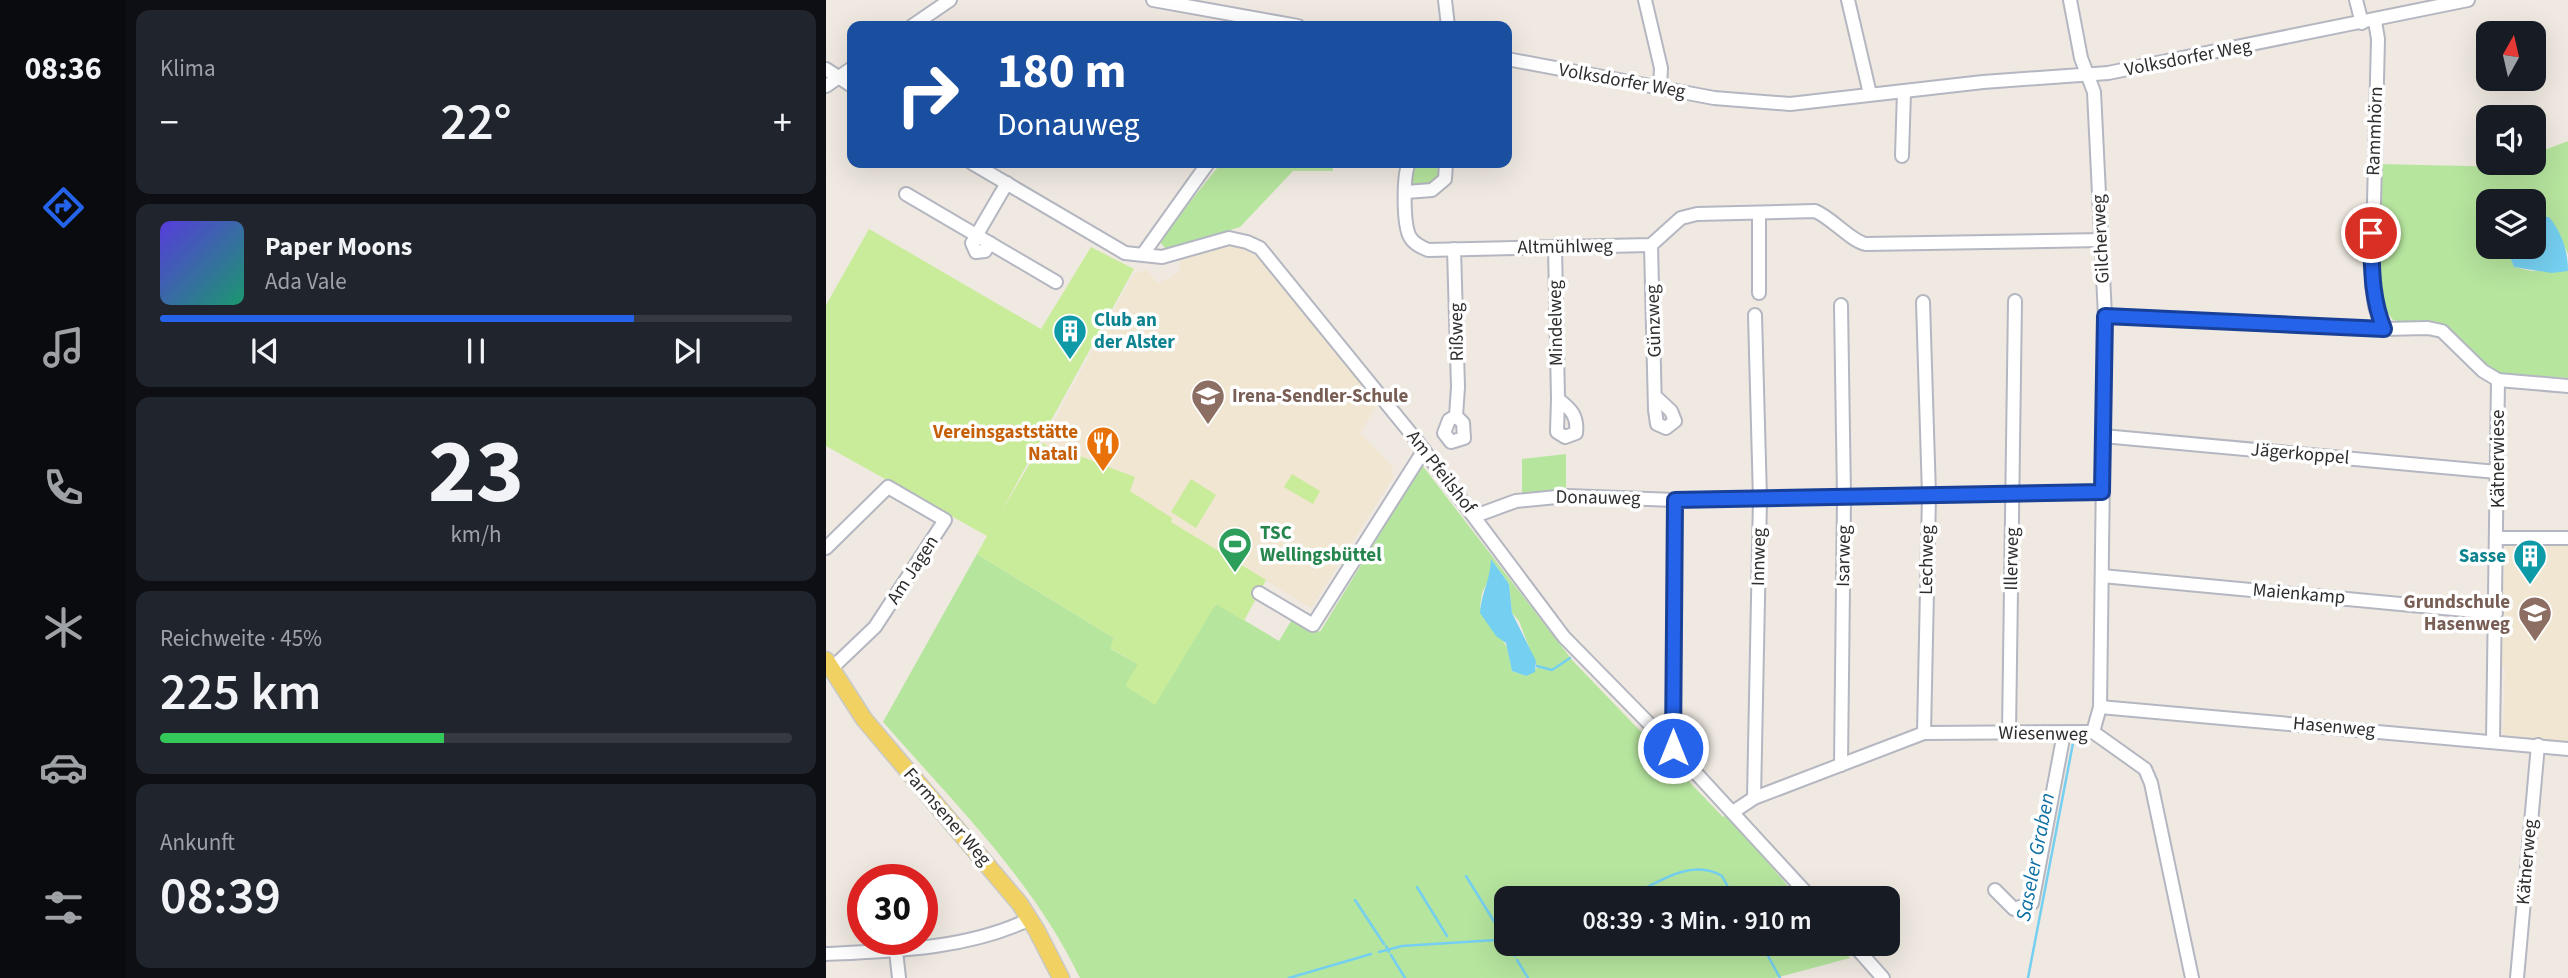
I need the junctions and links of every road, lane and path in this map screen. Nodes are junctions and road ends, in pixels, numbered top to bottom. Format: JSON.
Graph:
{"nodes":[{"id":1,"x":950,"y":0,"type":"edge"},
{"id":2,"x":1153,"y":0,"type":"edge"},
{"id":3,"x":1445,"y":0,"type":"edge"},
{"id":4,"x":1645,"y":0,"type":"edge"},
{"id":5,"x":1849,"y":0,"type":"edge"},
{"id":6,"x":2070,"y":0,"type":"edge"},
{"id":7,"x":2356,"y":0,"type":"edge"},
{"id":8,"x":2468,"y":0,"type":"edge"},
{"id":9,"x":1181,"y":3,"type":"edge"},
{"id":10,"x":919,"y":21,"type":"edge"},
{"id":11,"x":1273,"y":21,"type":"edge"},
{"id":12,"x":1447,"y":21,"type":"edge"},
{"id":13,"x":2369,"y":22,"type":"junction"},
{"id":14,"x":1512,"y":60,"type":"edge"},
{"id":15,"x":826,"y":69,"type":"edge"},
{"id":16,"x":847,"y":72,"type":"edge"},
{"id":17,"x":2089,"y":75,"type":"junction"},
{"id":18,"x":839,"y":78,"type":"junction"},
{"id":19,"x":847,"y":83,"type":"edge"},
{"id":20,"x":826,"y":86,"type":"edge"},
{"id":21,"x":1660,"y":87,"type":"junction"},
{"id":22,"x":1904,"y":91,"type":"junction"},
{"id":23,"x":1870,"y":94,"type":"junction"},
{"id":24,"x":1902,"y":156,"type":"dead end"},
{"id":25,"x":981,"y":168,"type":"edge"},
{"id":26,"x":1204,"y":168,"type":"edge"},
{"id":27,"x":1407,"y":168,"type":"edge"},
{"id":28,"x":1446,"y":168,"type":"edge"},
{"id":29,"x":1007,"y":183,"type":"junction"},
{"id":30,"x":1406,"y":192,"type":"junction"},
{"id":31,"x":906,"y":194,"type":"dead end"},
{"id":32,"x":1759,"y":214,"type":"junction"},
{"id":33,"x":976,"y":235,"type":"junction"},
{"id":34,"x":2101,"y":240,"type":"junction"},
{"id":35,"x":1651,"y":245,"type":"junction"},
{"id":36,"x":1555,"y":247,"type":"junction"},
{"id":37,"x":1454,"y":249,"type":"junction"},
{"id":38,"x":1143,"y":254,"type":"junction"},
{"id":39,"x":1056,"y":282,"type":"dead end"},
{"id":40,"x":1759,"y":293,"type":"dead end"},
{"id":41,"x":2015,"y":301,"type":"dead end"},
{"id":42,"x":1923,"y":302,"type":"dead end"},
{"id":43,"x":1841,"y":305,"type":"dead end"},
{"id":44,"x":1755,"y":315,"type":"dead end"},
{"id":45,"x":2105,"y":316,"type":"junction"},
{"id":46,"x":2384,"y":329,"type":"junction"},
{"id":47,"x":2498,"y":380,"type":"junction"},
{"id":48,"x":2568,"y":386,"type":"edge"},
{"id":49,"x":1656,"y":397,"type":"dead end"},
{"id":50,"x":1558,"y":399,"type":"dead end"},
{"id":51,"x":1456,"y":416,"type":"dead end"},
{"id":52,"x":2103,"y":436,"type":"junction"},
{"id":53,"x":1424,"y":450,"type":"junction"},
{"id":54,"x":2497,"y":472,"type":"junction"},
{"id":55,"x":2102,"y":492,"type":"junction"},
{"id":56,"x":2014,"y":494,"type":"junction"},
{"id":57,"x":1929,"y":495,"type":"junction"},
{"id":58,"x":1844,"y":497,"type":"junction"},
{"id":59,"x":1760,"y":499,"type":"junction"},
{"id":60,"x":1675,"y":500,"type":"junction"},
{"id":61,"x":1475,"y":516,"type":"junction"},
{"id":62,"x":2497,"y":538,"type":"junction"},
{"id":63,"x":2568,"y":538,"type":"edge"},
{"id":64,"x":826,"y":548,"type":"edge"},
{"id":65,"x":2102,"y":576,"type":"junction"},
{"id":66,"x":1259,"y":593,"type":"dead end"},
{"id":67,"x":2496,"y":613,"type":"junction"},
{"id":68,"x":829,"y":664,"type":"edge"},
{"id":69,"x":2100,"y":707,"type":"junction"},
{"id":70,"x":2093,"y":732,"type":"junction"},
{"id":71,"x":1924,"y":733,"type":"junction"},
{"id":72,"x":2009,"y":733,"type":"junction"},
{"id":73,"x":2064,"y":733,"type":"junction"},
{"id":74,"x":2493,"y":741,"type":"junction"},
{"id":75,"x":2538,"y":745,"type":"junction"},
{"id":76,"x":1673,"y":748,"type":"junction"},
{"id":77,"x":2568,"y":749,"type":"edge"},
{"id":78,"x":1841,"y":765,"type":"junction"},
{"id":79,"x":1754,"y":798,"type":"junction"},
{"id":80,"x":1733,"y":812,"type":"junction"},
{"id":81,"x":1800,"y":886,"type":"edge"},
{"id":82,"x":1995,"y":890,"type":"dead end"},
{"id":83,"x":1030,"y":919,"type":"junction"},
{"id":84,"x":938,"y":946,"type":"edge"},
{"id":85,"x":847,"y":953,"type":"edge"},
{"id":86,"x":826,"y":954,"type":"edge"},
{"id":87,"x":896,"y":955,"type":"edge"},
{"id":88,"x":1864,"y":956,"type":"edge"},
{"id":89,"x":899,"y":978,"type":"edge"},
{"id":90,"x":1061,"y":978,"type":"edge"},
{"id":91,"x":1883,"y":978,"type":"edge"},
{"id":92,"x":2192,"y":978,"type":"edge"},
{"id":93,"x":2517,"y":978,"type":"edge"}],
"edges":[{"from":1,"to":10,"type":"street"},
{"from":2,"to":9,"type":"street"},
{"from":3,"to":12,"type":"street"},
{"from":4,"to":21,"type":"street"},
{"from":5,"to":23,"type":"street"},
{"from":6,"to":17,"type":"street","name":"Gilcherweg"},
{"from":7,"to":13,"type":"street","name":"Rammhörn"},
{"from":8,"to":13,"type":"street","name":"Volksdorfer Weg"},
{"from":9,"to":11,"type":"street"},
{"from":13,"to":17,"type":"street","name":"Volksdorfer Weg"},
{"from":13,"to":46,"type":"street","name":"Rammhörn"},
{"from":14,"to":21,"type":"street","name":"Volksdorfer Weg"},
{"from":15,"to":18,"type":"street"},
{"from":16,"to":18,"type":"street"},
{"from":17,"to":22,"type":"street","name":"Volksdorfer Weg"},
{"from":17,"to":34,"type":"street","name":"Gilcherweg"},
{"from":18,"to":19,"type":"street"},
{"from":18,"to":20,"type":"street"},
{"from":21,"to":23,"type":"street","name":"Volksdorfer Weg"},
{"from":22,"to":23,"type":"street","name":"Volksdorfer Weg"},
{"from":22,"to":24,"type":"street"},
{"from":25,"to":29,"type":"street","name":"Am Pfeilshof"},
{"from":26,"to":38,"type":"street"},
{"from":27,"to":30,"type":"street","name":"Altmühlweg"},
{"from":28,"to":30,"type":"street"},
{"from":29,"to":33,"type":"street"},
{"from":29,"to":38,"type":"street","name":"Am Pfeilshof"},
{"from":30,"to":37,"type":"street","name":"Altmühlweg"},
{"from":31,"to":33,"type":"street"},
{"from":32,"to":34,"type":"street"},
{"from":32,"to":35,"type":"street"},
{"from":32,"to":40,"type":"street"},
{"from":33,"to":39,"type":"street"},
{"from":34,"to":45,"type":"street","name":"Gilcherweg"},
{"from":35,"to":36,"type":"street","name":"Altmühlweg"},
{"from":35,"to":49,"type":"street","name":"Günzweg"},
{"from":36,"to":37,"type":"street","name":"Altmühlweg"},
{"from":36,"to":50,"type":"street","name":"Mindelweg"},
{"from":37,"to":51,"type":"street","name":"Rißweg"},
{"from":38,"to":53,"type":"street","name":"Am Pfeilshof"},
{"from":41,"to":56,"type":"street","name":"Illerweg"},
{"from":42,"to":57,"type":"street","name":"Lechweg"},
{"from":43,"to":58,"type":"street","name":"Isarweg"},
{"from":44,"to":59,"type":"street","name":"Innweg"},
{"from":45,"to":46,"type":"street"},
{"from":45,"to":52,"type":"street","name":"Gilcherweg"},
{"from":46,"to":47,"type":"street"},
{"from":47,"to":48,"type":"street"},
{"from":47,"to":54,"type":"street","name":"Kätnerwiese"},
{"from":52,"to":54,"type":"street","name":"Jägerkoppel"},
{"from":52,"to":55,"type":"street","name":"Gilcherweg"},
{"from":53,"to":61,"type":"street","name":"Am Pfeilshof"},
{"from":53,"to":66,"type":"street"},
{"from":54,"to":62,"type":"street","name":"Kätnerwiese"},
{"from":55,"to":56,"type":"street","name":"Donauweg"},
{"from":55,"to":65,"type":"street","name":"Gilcherweg"},
{"from":56,"to":57,"type":"street","name":"Donauweg"},
{"from":56,"to":72,"type":"street","name":"Illerweg"},
{"from":57,"to":58,"type":"street","name":"Donauweg"},
{"from":57,"to":71,"type":"street","name":"Lechweg"},
{"from":58,"to":59,"type":"street","name":"Donauweg"},
{"from":58,"to":78,"type":"street","name":"Isarweg"},
{"from":59,"to":60,"type":"street","name":"Donauweg"},
{"from":59,"to":79,"type":"street","name":"Innweg"},
{"from":60,"to":61,"type":"street","name":"Donauweg"},
{"from":60,"to":76,"type":"street"},
{"from":61,"to":76,"type":"street","name":"Am Pfeilshof"},
{"from":62,"to":63,"type":"street"},
{"from":62,"to":67,"type":"street","name":"Kätnerwiese"},
{"from":64,"to":68,"type":"street","name":"Am Jagen"},
{"from":65,"to":67,"type":"street","name":"Maienkamp"},
{"from":65,"to":69,"type":"street","name":"Gilcherweg"},
{"from":67,"to":74,"type":"street","name":"Kätnerwiese"},
{"from":68,"to":83,"type":"main road","name":"Farmsener Weg"},
{"from":69,"to":70,"type":"street","name":"Gilcherweg"},
{"from":69,"to":74,"type":"street","name":"Hasenweg"},
{"from":70,"to":73,"type":"street","name":"Wiesenweg"},
{"from":70,"to":92,"type":"street","name":"Wiesenweg"},
{"from":71,"to":72,"type":"street","name":"Wiesenweg"},
{"from":71,"to":78,"type":"street","name":"Wiesenweg"},
{"from":72,"to":73,"type":"street","name":"Wiesenweg"},
{"from":73,"to":82,"type":"street"},
{"from":74,"to":75,"type":"street","name":"Hasenweg"},
{"from":75,"to":77,"type":"street","name":"Hasenweg"},
{"from":75,"to":93,"type":"street","name":"Kätnerweg"},
{"from":76,"to":80,"type":"street","name":"Am Pfeilshof"},
{"from":78,"to":79,"type":"street","name":"Wiesenweg"},
{"from":79,"to":80,"type":"street","name":"Wiesenweg"},
{"from":80,"to":81,"type":"street","name":"Am Pfeilshof"},
{"from":83,"to":84,"type":"street"},
{"from":83,"to":90,"type":"main road","name":"Farmsener Weg"},
{"from":85,"to":86,"type":"street"},
{"from":87,"to":89,"type":"street"},
{"from":88,"to":91,"type":"street"}]}
